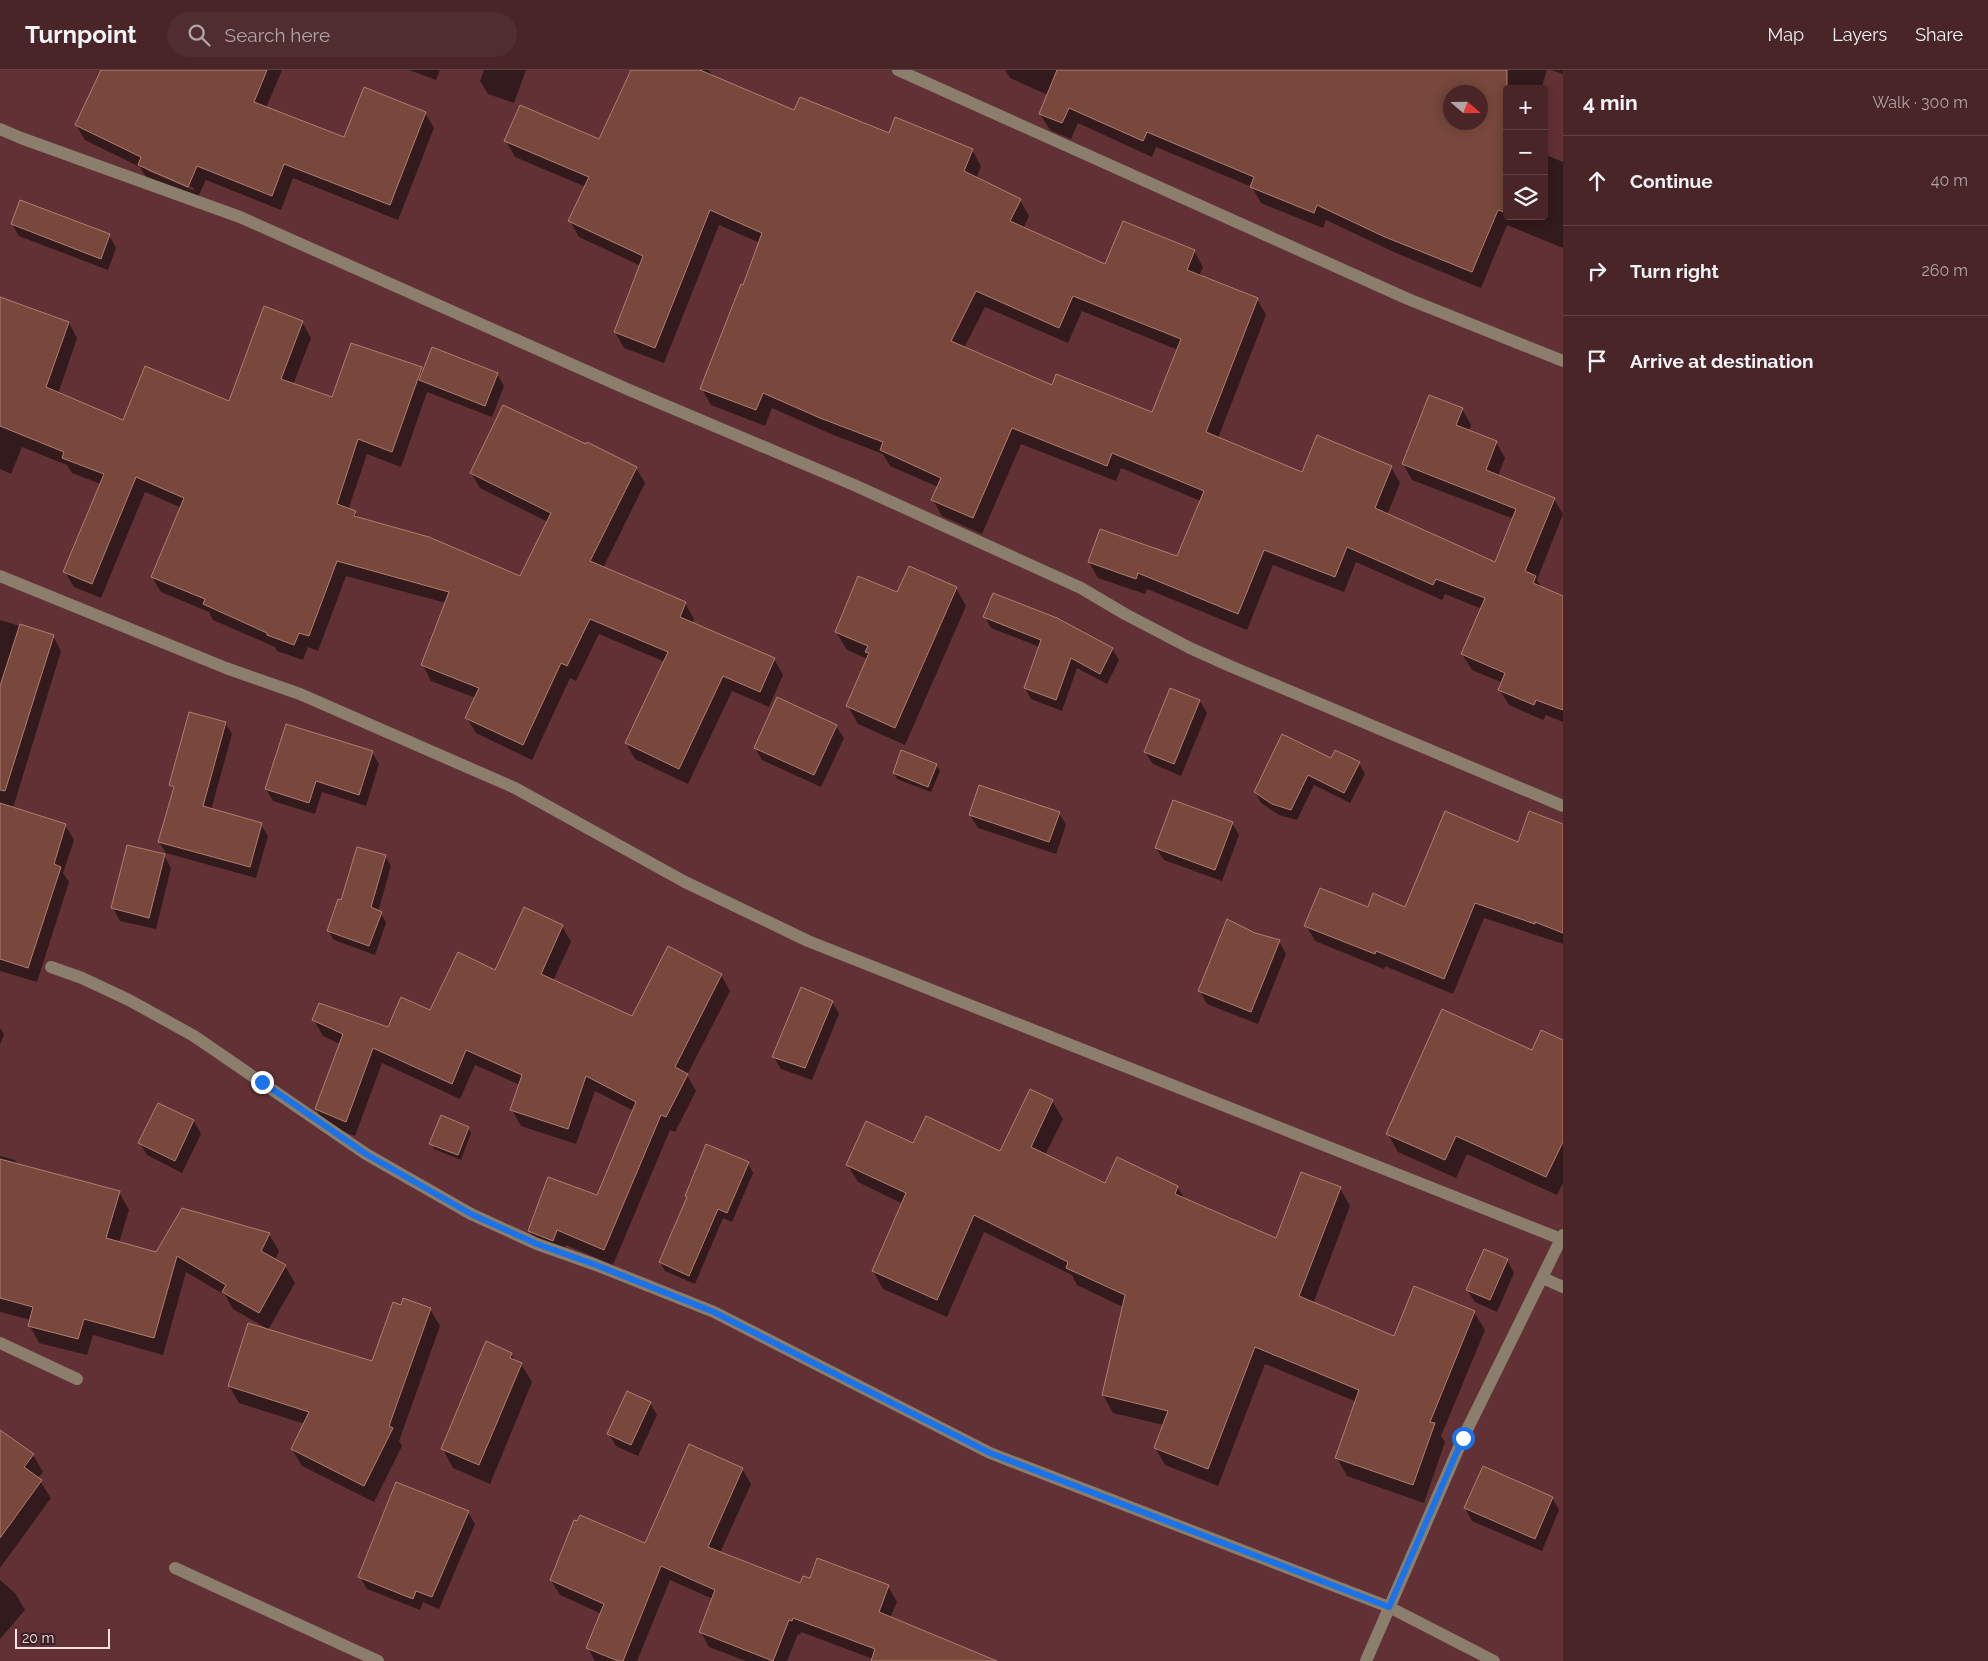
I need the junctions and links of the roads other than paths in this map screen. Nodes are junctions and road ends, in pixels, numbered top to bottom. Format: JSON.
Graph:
{"nodes":[{"id":1,"x":898,"y":70,"type":"edge"},
{"id":2,"x":0,"y":129,"type":"edge"},
{"id":3,"x":1563,"y":361,"type":"edge"},
{"id":4,"x":0,"y":576,"type":"edge"},
{"id":5,"x":1563,"y":806,"type":"edge"},
{"id":6,"x":51,"y":967,"type":"dead end"},
{"id":7,"x":1562,"y":1237,"type":"edge"},
{"id":8,"x":1543,"y":1278,"type":"junction"},
{"id":9,"x":1563,"y":1287,"type":"edge"},
{"id":10,"x":0,"y":1344,"type":"edge"},
{"id":11,"x":76,"y":1380,"type":"dead end"},
{"id":12,"x":175,"y":1568,"type":"dead end"},
{"id":13,"x":1389,"y":1607,"type":"junction"},
{"id":14,"x":378,"y":1661,"type":"edge"},
{"id":15,"x":1366,"y":1661,"type":"edge"},
{"id":16,"x":1494,"y":1661,"type":"edge"}],
"edges":[{"from":1,"to":3,"type":"street"},
{"from":2,"to":5,"type":"street"},
{"from":4,"to":7,"type":"street"},
{"from":6,"to":13,"type":"street"},
{"from":7,"to":8,"type":"street"},
{"from":8,"to":9,"type":"street"},
{"from":8,"to":13,"type":"street"},
{"from":10,"to":11,"type":"street"},
{"from":12,"to":14,"type":"street"},
{"from":13,"to":15,"type":"street"},
{"from":13,"to":16,"type":"street"}]}
